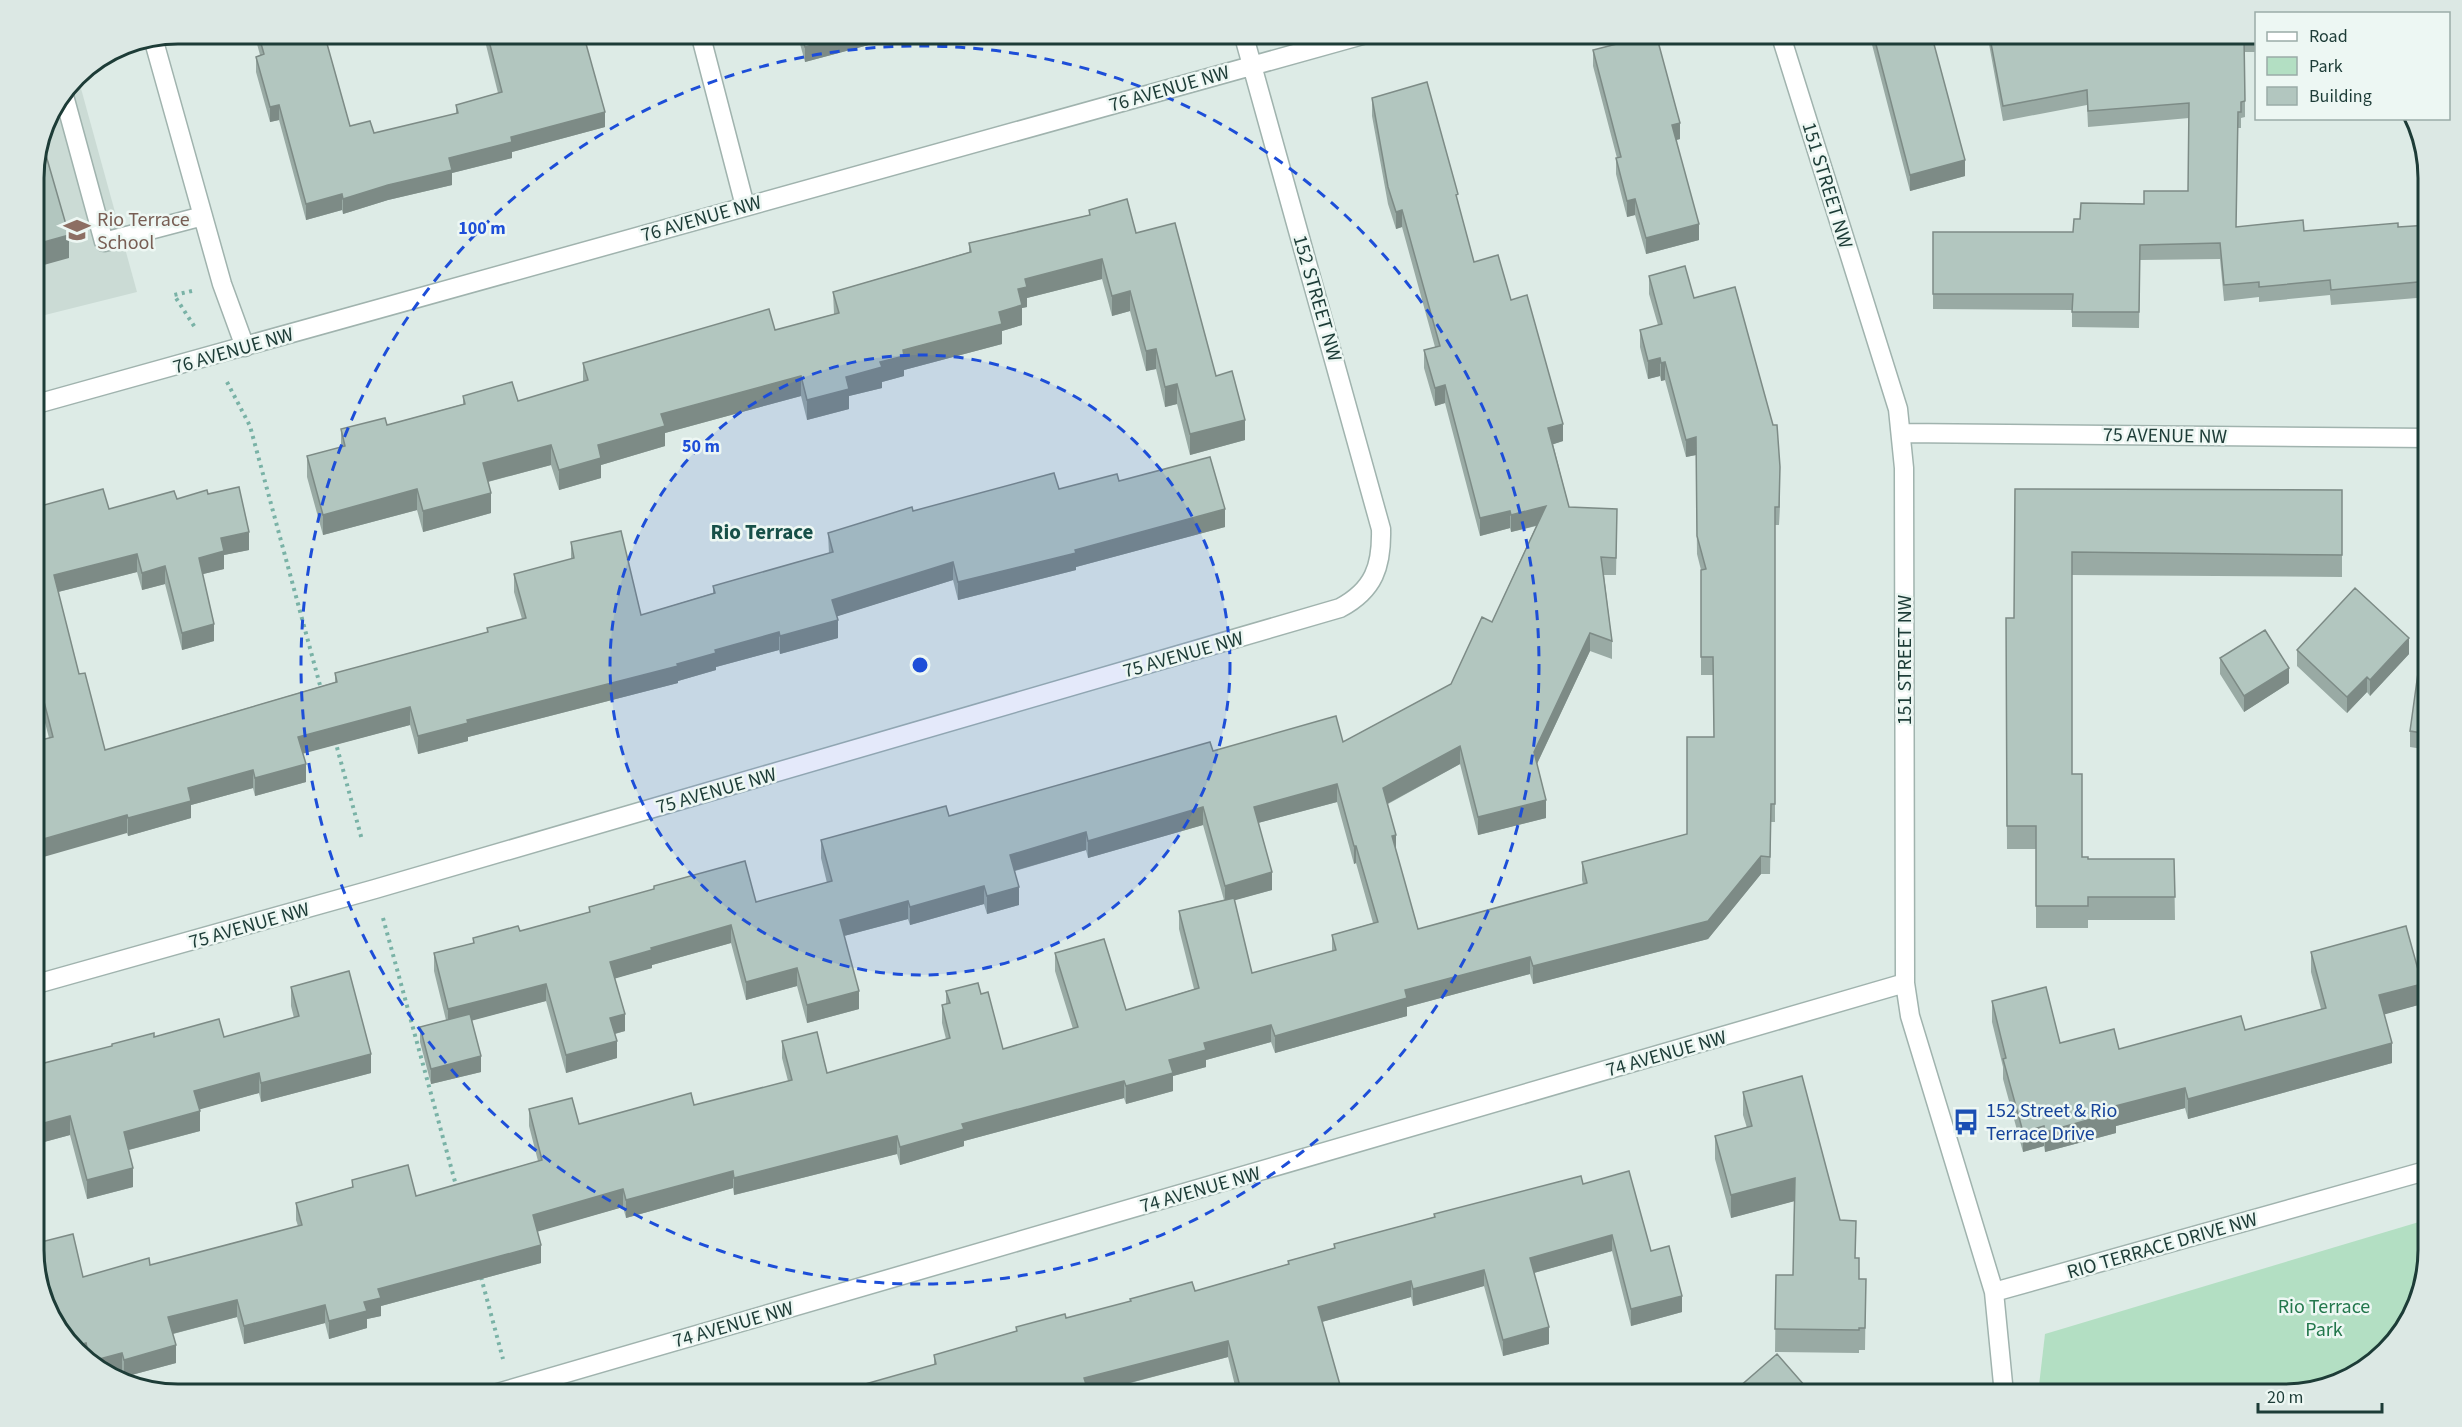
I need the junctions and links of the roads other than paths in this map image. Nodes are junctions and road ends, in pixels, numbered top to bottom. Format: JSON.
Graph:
{"nodes":[{"id":1,"x":703,"y":44,"type":"edge"},
{"id":2,"x":1246,"y":44,"type":"edge"},
{"id":3,"x":1328,"y":44,"type":"edge"},
{"id":4,"x":1783,"y":44,"type":"edge"},
{"id":5,"x":155,"y":46,"type":"edge"},
{"id":6,"x":1252,"y":64,"type":"junction"},
{"id":7,"x":66,"y":103,"type":"edge"},
{"id":8,"x":745,"y":206,"type":"junction"},
{"id":9,"x":203,"y":216,"type":"junction"},
{"id":10,"x":245,"y":347,"type":"junction"},
{"id":11,"x":44,"y":402,"type":"edge"},
{"id":12,"x":1902,"y":432,"type":"junction"},
{"id":13,"x":2418,"y":438,"type":"edge"},
{"id":14,"x":1377,"y":564,"type":"joint"},
{"id":15,"x":44,"y":982,"type":"edge"},
{"id":16,"x":1905,"y":983,"type":"junction"},
{"id":17,"x":2418,"y":1173,"type":"edge"},
{"id":18,"x":1994,"y":1292,"type":"junction"},
{"id":19,"x":527,"y":1384,"type":"edge"},
{"id":20,"x":2003,"y":1384,"type":"edge"}],
"edges":[{"from":1,"to":8,"type":"street"},
{"from":2,"to":6,"type":"street","name":"152 STREET NW"},
{"from":3,"to":6,"type":"street","name":"76 AVENUE NW"},
{"from":4,"to":12,"type":"street","name":"151 STREET NW"},
{"from":5,"to":9,"type":"street"},
{"from":6,"to":8,"type":"street","name":"76 AVENUE NW"},
{"from":6,"to":14,"type":"street","name":"152 STREET NW"},
{"from":7,"to":9,"type":"street"},
{"from":8,"to":10,"type":"street","name":"76 AVENUE NW"},
{"from":9,"to":10,"type":"street"},
{"from":10,"to":11,"type":"street","name":"76 AVENUE NW"},
{"from":12,"to":13,"type":"street","name":"75 AVENUE NW"},
{"from":12,"to":16,"type":"street","name":"151 STREET NW"},
{"from":14,"to":15,"type":"street","name":"75 AVENUE NW"},
{"from":16,"to":18,"type":"street","name":"151 STREET NW"},
{"from":16,"to":19,"type":"street","name":"74 AVENUE NW"},
{"from":17,"to":18,"type":"street","name":"RIO TERRACE DRIVE NW"},
{"from":18,"to":20,"type":"street"}]}
